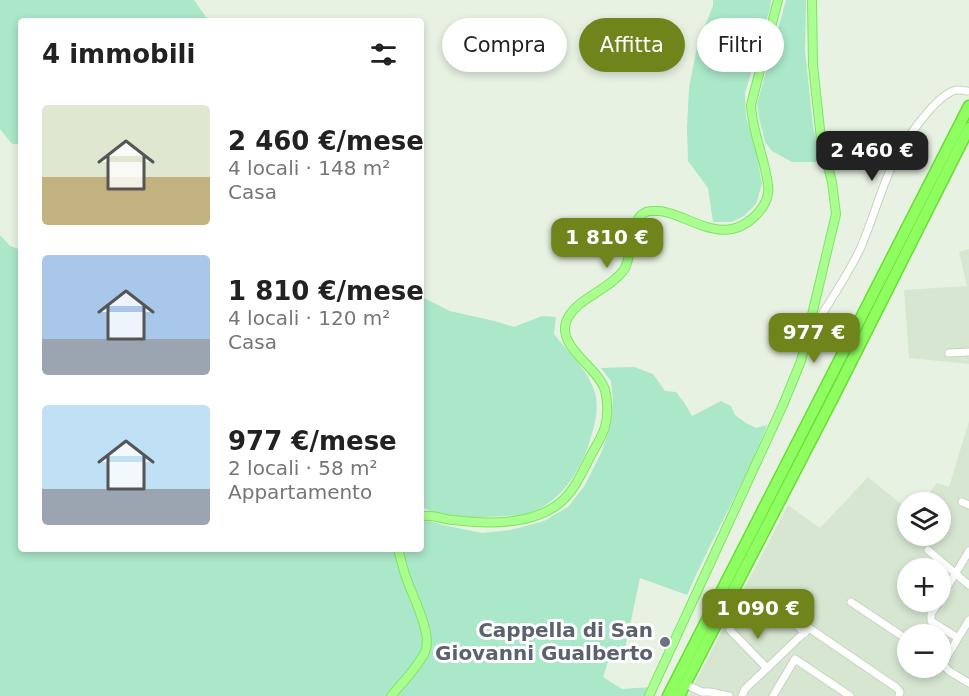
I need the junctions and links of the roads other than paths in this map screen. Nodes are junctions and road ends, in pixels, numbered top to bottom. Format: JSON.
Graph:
{"nodes":[{"id":1,"x":778,"y":0,"type":"edge"},
{"id":2,"x":812,"y":0,"type":"edge"},
{"id":3,"x":966,"y":91,"type":"dead end"},
{"id":4,"x":969,"y":106,"type":"edge"},
{"id":5,"x":969,"y":128,"type":"edge"},
{"id":6,"x":810,"y":325,"type":"junction"},
{"id":7,"x":969,"y":352,"type":"edge"},
{"id":8,"x":949,"y":353,"type":"dead end"},
{"id":9,"x":424,"y":516,"type":"edge"},
{"id":10,"x":928,"y":550,"type":"dead end"},
{"id":11,"x":969,"y":551,"type":"edge"},
{"id":12,"x":399,"y":552,"type":"edge"},
{"id":13,"x":956,"y":573,"type":"junction"},
{"id":14,"x":951,"y":581,"type":"edge"},
{"id":15,"x":969,"y":585,"type":"edge"},
{"id":16,"x":765,"y":596,"type":"dead end"},
{"id":17,"x":850,"y":602,"type":"dead end"},
{"id":18,"x":932,"y":612,"type":"edge"},
{"id":19,"x":969,"y":620,"type":"edge"},
{"id":20,"x":730,"y":630,"type":"dead end"},
{"id":21,"x":805,"y":633,"type":"junction"},
{"id":22,"x":897,"y":633,"type":"edge"},
{"id":23,"x":958,"y":638,"type":"junction"},
{"id":24,"x":951,"y":648,"type":"edge"},
{"id":25,"x":767,"y":668,"type":"junction"},
{"id":26,"x":951,"y":672,"type":"edge"},
{"id":27,"x":969,"y":683,"type":"edge"},
{"id":28,"x":691,"y":687,"type":"dead end"},
{"id":29,"x":391,"y":696,"type":"edge"},
{"id":30,"x":649,"y":696,"type":"edge"},
{"id":31,"x":668,"y":696,"type":"edge"},
{"id":32,"x":680,"y":696,"type":"edge"},
{"id":33,"x":729,"y":696,"type":"edge"},
{"id":34,"x":742,"y":696,"type":"edge"},
{"id":35,"x":773,"y":696,"type":"edge"},
{"id":36,"x":850,"y":696,"type":"edge"},
{"id":37,"x":899,"y":696,"type":"edge"}],
"edges":[{"from":1,"to":9,"type":"main road"},
{"from":2,"to":6,"type":"main road"},
{"from":3,"to":6,"type":"street"},
{"from":4,"to":31,"type":"highway"},
{"from":5,"to":32,"type":"highway"},
{"from":6,"to":30,"type":"main road"},
{"from":7,"to":8,"type":"street"},
{"from":10,"to":13,"type":"street"},
{"from":11,"to":13,"type":"street"},
{"from":12,"to":29,"type":"main road"},
{"from":13,"to":14,"type":"street"},
{"from":13,"to":15,"type":"street"},
{"from":16,"to":21,"type":"street"},
{"from":17,"to":22,"type":"street"},
{"from":18,"to":23,"type":"street"},
{"from":19,"to":23,"type":"street"},
{"from":20,"to":25,"type":"street"},
{"from":21,"to":25,"type":"street"},
{"from":21,"to":37,"type":"street"},
{"from":23,"to":24,"type":"street"},
{"from":25,"to":34,"type":"street"},
{"from":26,"to":27,"type":"street"},
{"from":28,"to":33,"type":"street"},
{"from":35,"to":36,"type":"street"}]}
